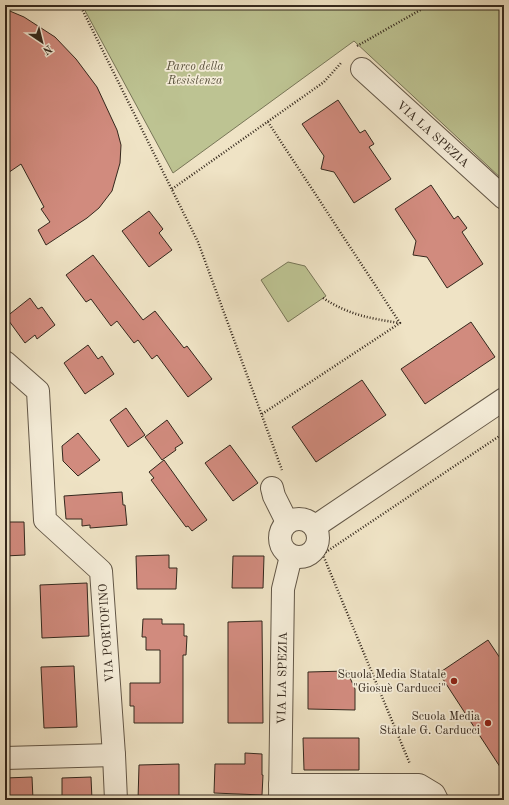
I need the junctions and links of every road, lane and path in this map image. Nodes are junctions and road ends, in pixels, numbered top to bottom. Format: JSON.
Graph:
{"nodes":[{"id":1,"x":80,"y":5,"type":"edge"},
{"id":2,"x":429,"y":5,"type":"edge"},
{"id":3,"x":352,"y":65,"type":"junction"},
{"id":4,"x":268,"y":122,"type":"junction"},
{"id":5,"x":172,"y":190,"type":"junction"},
{"id":6,"x":504,"y":198,"type":"edge"},
{"id":7,"x":323,"y":298,"type":"dead end"},
{"id":8,"x":400,"y":323,"type":"junction"},
{"id":9,"x":5,"y":362,"type":"edge"},
{"id":10,"x":504,"y":399,"type":"edge"},
{"id":11,"x":262,"y":414,"type":"junction"},
{"id":12,"x":504,"y":433,"type":"edge"},
{"id":13,"x":277,"y":479,"type":"joint"},
{"id":14,"x":287,"y":522,"type":"junction"},
{"id":15,"x":319,"y":524,"type":"junction"},
{"id":16,"x":323,"y":555,"type":"junction"},
{"id":17,"x":290,"y":556,"type":"junction"},
{"id":18,"x":114,"y":755,"type":"junction"},
{"id":19,"x":5,"y":758,"type":"edge"},
{"id":20,"x":419,"y":785,"type":"junction"},
{"id":21,"x":280,"y":792,"type":"edge"},
{"id":22,"x":116,"y":800,"type":"edge"},
{"id":23,"x":437,"y":800,"type":"edge"}],
"edges":[{"from":1,"to":5,"type":"path"},
{"from":2,"to":3,"type":"path"},
{"from":3,"to":4,"type":"path"},
{"from":3,"to":6,"type":"street","name":"VIA LA SPEZIA"},
{"from":4,"to":5,"type":"path"},
{"from":4,"to":8,"type":"path"},
{"from":5,"to":11,"type":"path"},
{"from":7,"to":8,"type":"path"},
{"from":8,"to":11,"type":"path"},
{"from":9,"to":18,"type":"street","name":"VIA PORTOFINO"},
{"from":10,"to":15,"type":"street"},
{"from":11,"to":13,"type":"path"},
{"from":12,"to":16,"type":"path"},
{"from":13,"to":14,"type":"street"},
{"from":14,"to":15,"type":"street"},
{"from":14,"to":17,"type":"street"},
{"from":15,"to":16,"type":"path"},
{"from":15,"to":17,"type":"street"},
{"from":16,"to":20,"type":"path"},
{"from":17,"to":21,"type":"street","name":"VIA LA SPEZIA"},
{"from":18,"to":19,"type":"street"},
{"from":18,"to":22,"type":"street","name":"VIA PORTOFINO"},
{"from":20,"to":21,"type":"street"},
{"from":20,"to":23,"type":"street"}]}
